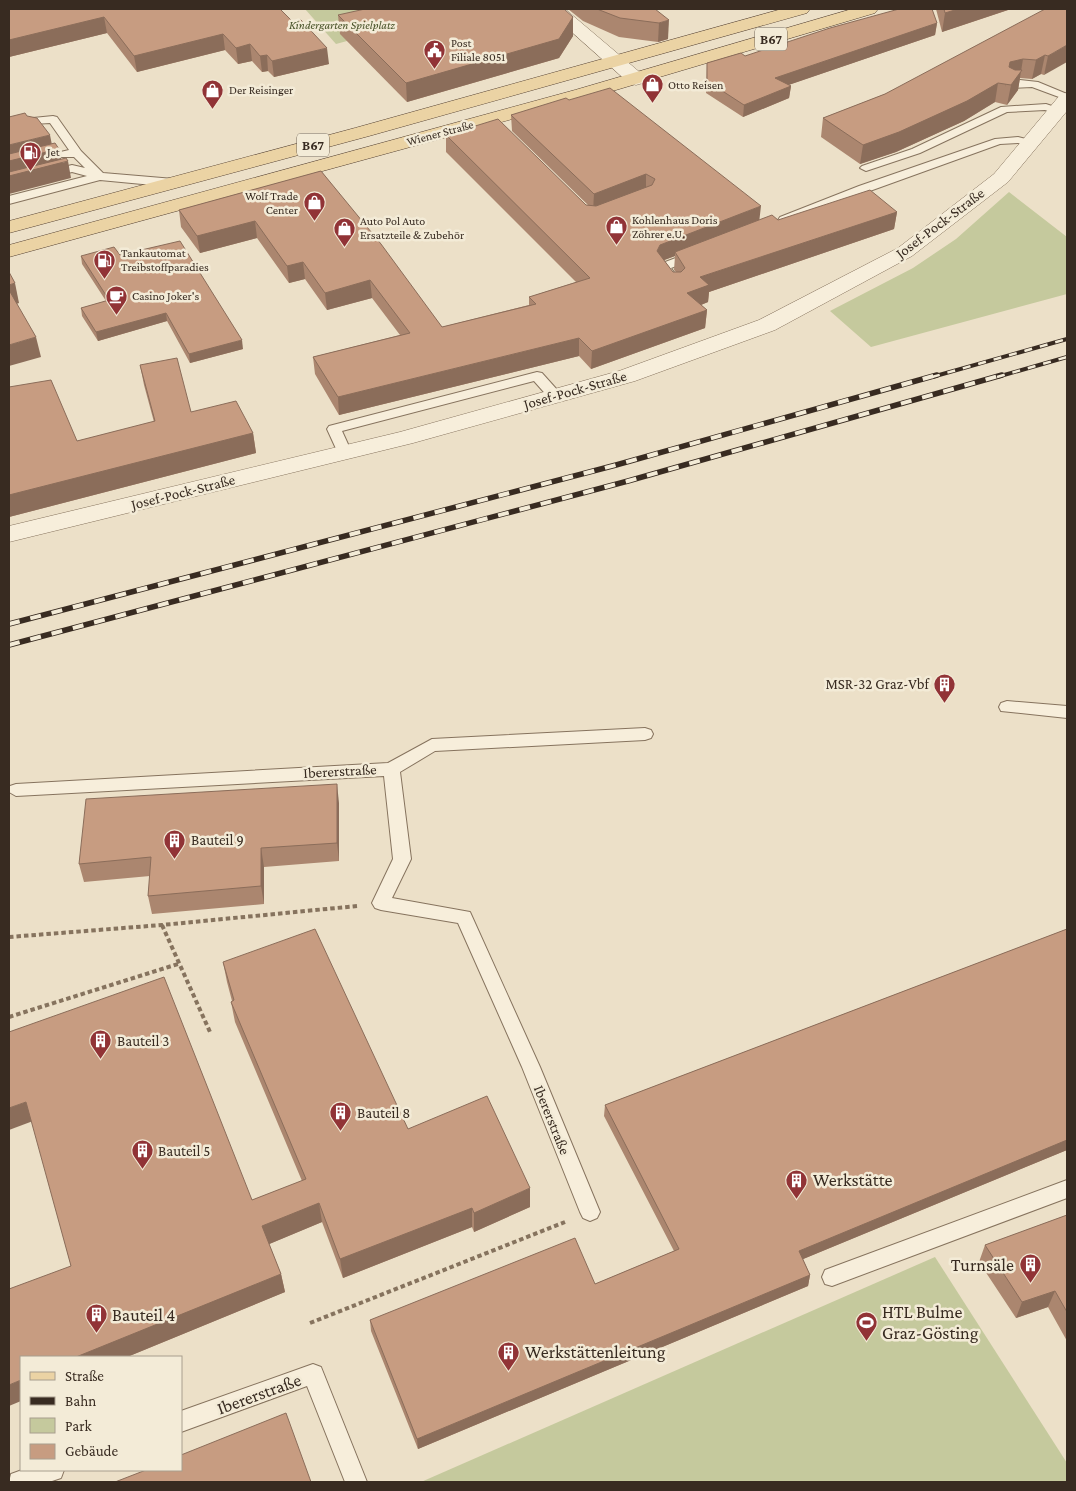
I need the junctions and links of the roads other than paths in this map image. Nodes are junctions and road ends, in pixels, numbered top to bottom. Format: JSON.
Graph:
{"nodes":[{"id":1,"x":555,"y":9,"type":"edge"},
{"id":2,"x":801,"y":9,"type":"edge"},
{"id":3,"x":869,"y":9,"type":"edge"},
{"id":4,"x":616,"y":61,"type":"junction"},
{"id":5,"x":636,"y":79,"type":"junction"},
{"id":6,"x":1011,"y":85,"type":"edge"},
{"id":7,"x":1064,"y":102,"type":"edge"},
{"id":8,"x":32,"y":125,"type":"edge"},
{"id":9,"x":1030,"y":143,"type":"junction"},
{"id":10,"x":77,"y":154,"type":"junction"},
{"id":11,"x":9,"y":167,"type":"edge"},
{"id":12,"x":866,"y":168,"type":"edge"},
{"id":13,"x":100,"y":176,"type":"junction"},
{"id":14,"x":174,"y":182,"type":"junction"},
{"id":15,"x":9,"y":185,"type":"edge"},
{"id":16,"x":9,"y":200,"type":"edge"},
{"id":17,"x":772,"y":224,"type":"edge"},
{"id":18,"x":10,"y":225,"type":"edge"},
{"id":19,"x":709,"y":249,"type":"edge"},
{"id":20,"x":9,"y":251,"type":"edge"},
{"id":21,"x":676,"y":284,"type":"edge"},
{"id":22,"x":9,"y":534,"type":"edge"},
{"id":23,"x":1007,"y":707,"type":"dead end"},
{"id":24,"x":1067,"y":712,"type":"edge"},
{"id":25,"x":645,"y":734,"type":"dead end"},
{"id":26,"x":390,"y":769,"type":"junction"},
{"id":27,"x":16,"y":790,"type":"dead end"},
{"id":28,"x":1067,"y":1189,"type":"edge"},
{"id":29,"x":590,"y":1212,"type":"road end"},
{"id":30,"x":832,"y":1277,"type":"dead end"},
{"id":31,"x":182,"y":1422,"type":"edge"},
{"id":32,"x":50,"y":1471,"type":"edge"},
{"id":33,"x":19,"y":1482,"type":"edge"},
{"id":34,"x":356,"y":1482,"type":"edge"}],
"edges":[{"from":1,"to":4,"type":"street"},
{"from":2,"to":4,"type":"main road","name":"Wiener Straße","number":"B67"},
{"from":3,"to":5,"type":"main road","name":"Wiener Straße","number":"B67"},
{"from":4,"to":5,"type":"street"},
{"from":4,"to":14,"type":"main road","name":"Wiener Straße","number":"B67"},
{"from":5,"to":20,"type":"main road","name":"Wiener Straße","number":"B67"},
{"from":6,"to":7,"type":"lane"},
{"from":7,"to":9,"type":"street","name":"Josef-Pock-Straße"},
{"from":7,"to":12,"type":"lane"},
{"from":8,"to":10,"type":"lane"},
{"from":9,"to":17,"type":"lane"},
{"from":9,"to":22,"type":"street","name":"Josef-Pock-Straße"},
{"from":10,"to":11,"type":"lane"},
{"from":10,"to":13,"type":"lane"},
{"from":13,"to":14,"type":"lane"},
{"from":13,"to":15,"type":"lane"},
{"from":13,"to":16,"type":"lane"},
{"from":14,"to":18,"type":"main road","name":"Wiener Straße","number":"B67"},
{"from":19,"to":21,"type":"lane"},
{"from":23,"to":24,"type":"lane"},
{"from":25,"to":26,"type":"lane"},
{"from":26,"to":27,"type":"lane","name":"Ibererstraße"},
{"from":26,"to":29,"type":"lane","name":"Ibererstraße"},
{"from":28,"to":30,"type":"lane"},
{"from":31,"to":34,"type":"lane","name":"Ibererstraße"},
{"from":32,"to":33,"type":"lane"}]}
